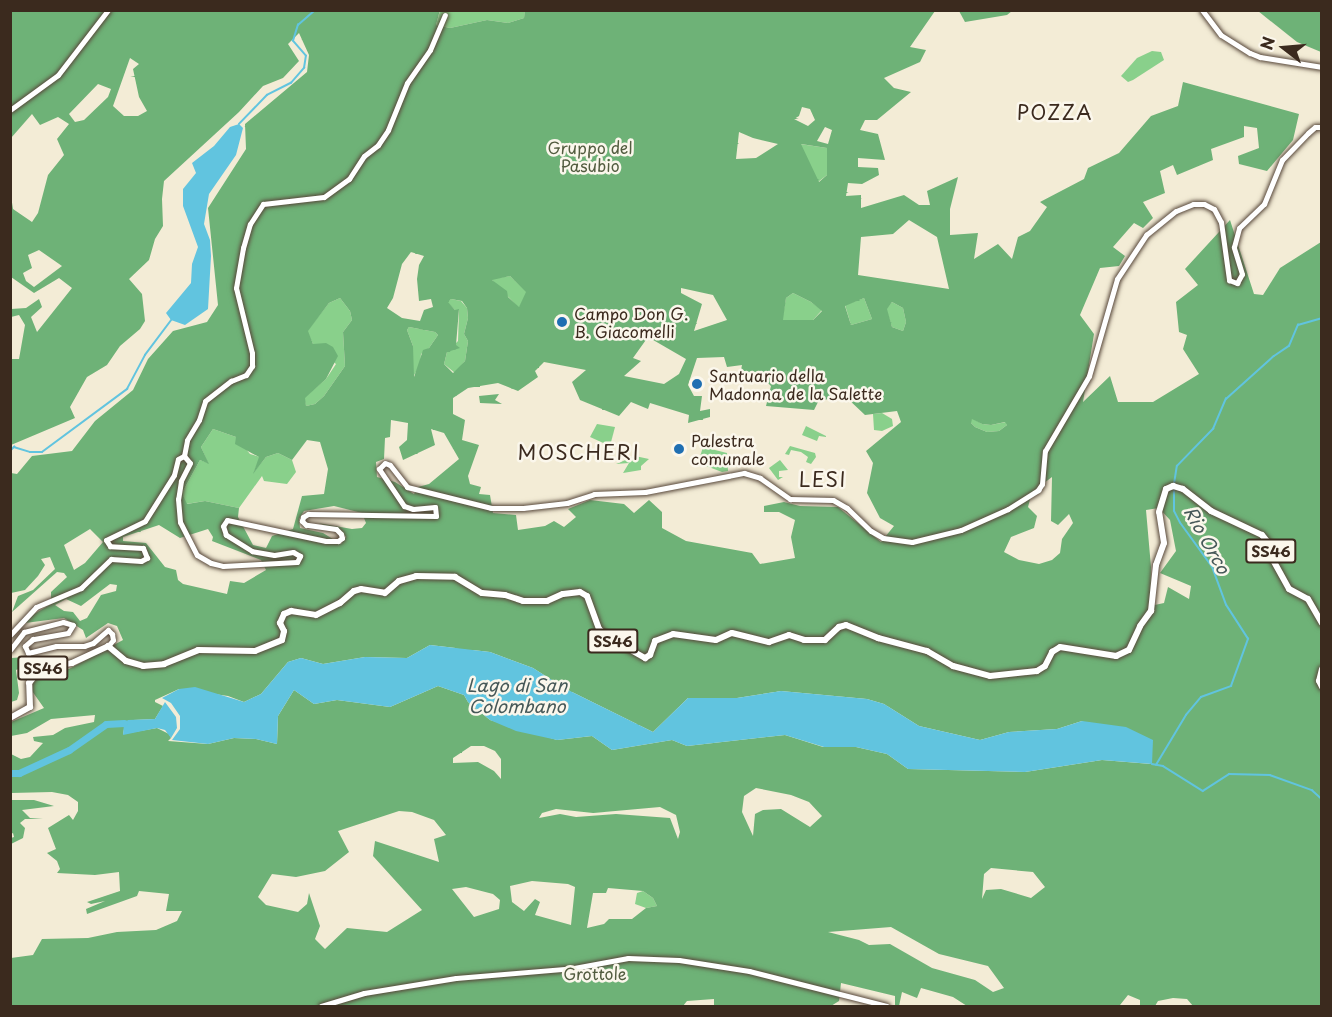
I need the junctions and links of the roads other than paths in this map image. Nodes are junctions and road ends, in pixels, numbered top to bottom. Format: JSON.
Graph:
{"nodes":[{"id":1,"x":108,"y":10,"type":"edge"},
{"id":2,"x":1202,"y":10,"type":"edge"},
{"id":3,"x":445,"y":15,"type":"dead end"},
{"id":4,"x":1322,"y":67,"type":"edge"},
{"id":5,"x":10,"y":110,"type":"edge"},
{"id":6,"x":1322,"y":127,"type":"edge"},
{"id":7,"x":184,"y":456,"type":"junction"},
{"id":8,"x":1322,"y":623,"type":"edge"},
{"id":9,"x":10,"y":635,"type":"edge"},
{"id":10,"x":108,"y":646,"type":"junction"},
{"id":11,"x":10,"y":650,"type":"edge"},
{"id":12,"x":1322,"y":669,"type":"edge"},
{"id":13,"x":1322,"y":687,"type":"edge"},
{"id":14,"x":10,"y":718,"type":"edge"},
{"id":15,"x":321,"y":1006,"type":"edge"},
{"id":16,"x":887,"y":1006,"type":"edge"}],
"edges":[{"from":1,"to":5,"type":"street"},
{"from":2,"to":4,"type":"street"},
{"from":3,"to":7,"type":"street"},
{"from":6,"to":7,"type":"street"},
{"from":7,"to":9,"type":"street"},
{"from":8,"to":10,"type":"main road","number":"SS46"},
{"from":10,"to":11,"type":"street"},
{"from":10,"to":14,"type":"main road","number":"SS46"},
{"from":12,"to":13,"type":"main road"},
{"from":15,"to":16,"type":"street"}]}
